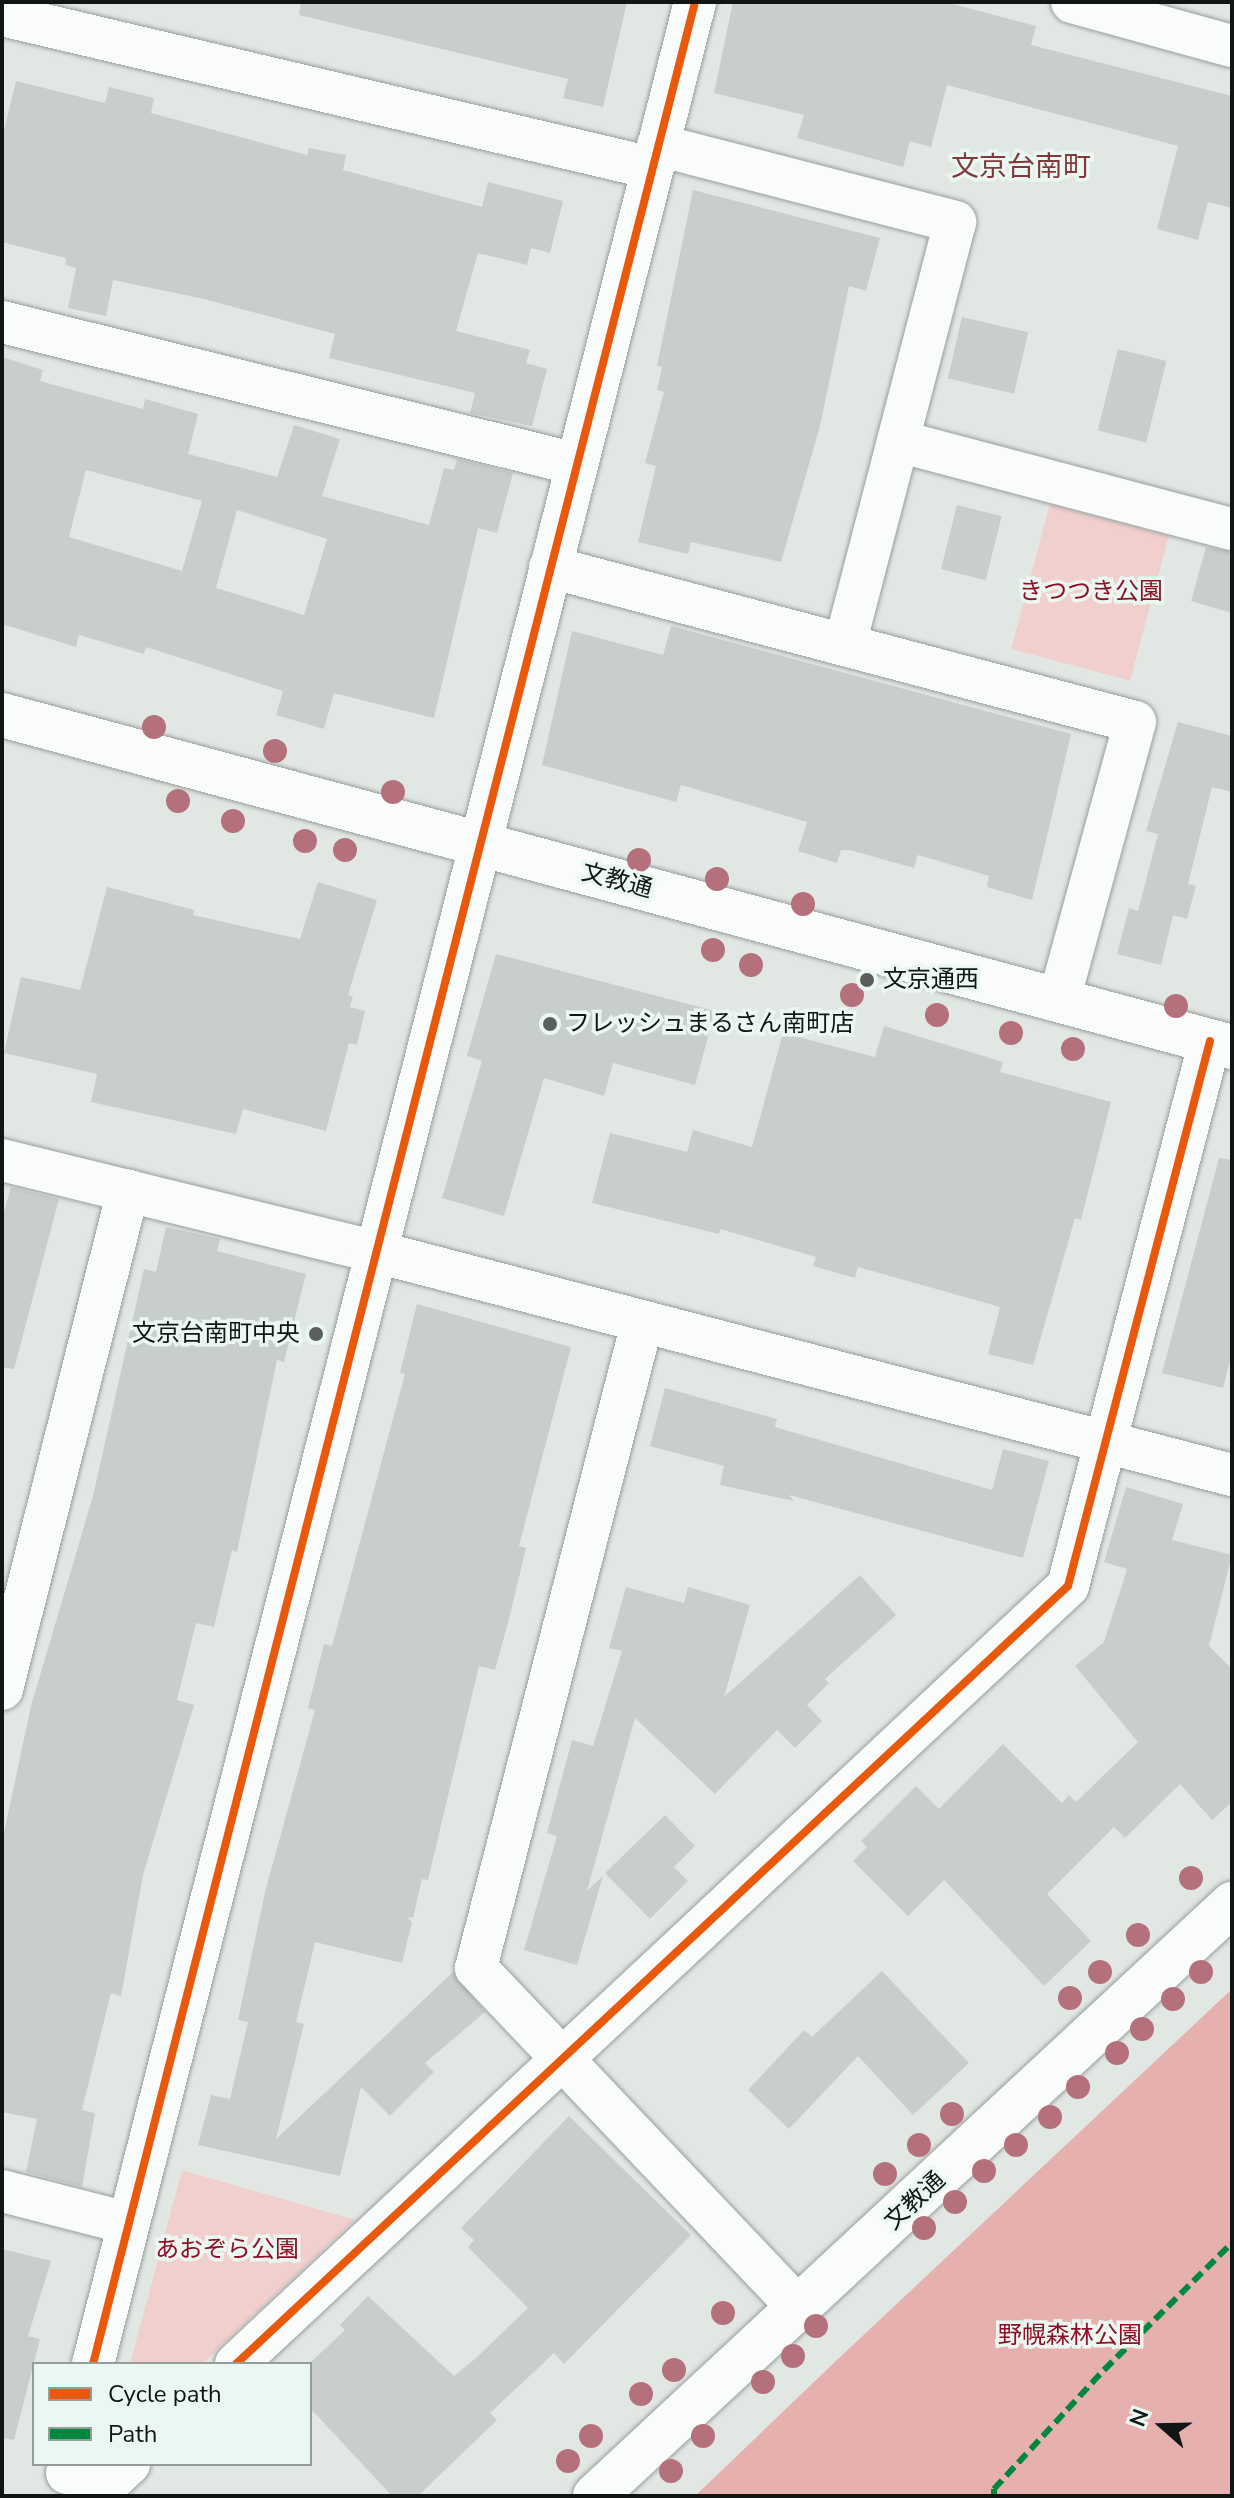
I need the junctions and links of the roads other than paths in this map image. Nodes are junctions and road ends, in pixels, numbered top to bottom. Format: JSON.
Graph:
{"nodes":[{"id":1,"x":695,"y":2,"type":"edge"},
{"id":2,"x":1072,"y":2,"type":"edge"},
{"id":3,"x":2,"y":15,"type":"edge"},
{"id":4,"x":1232,"y":46,"type":"edge"},
{"id":5,"x":655,"y":157,"type":"junction"},
{"id":6,"x":2,"y":322,"type":"edge"},
{"id":7,"x":898,"y":441,"type":"junction"},
{"id":8,"x":576,"y":464,"type":"junction"},
{"id":9,"x":1232,"y":529,"type":"edge"},
{"id":10,"x":550,"y":567,"type":"junction"},
{"id":11,"x":845,"y":645,"type":"junction"},
{"id":12,"x":2,"y":715,"type":"edge"},
{"id":13,"x":478,"y":843,"type":"junction"},
{"id":14,"x":1059,"y":999,"type":"junction"},
{"id":15,"x":1221,"y":1044,"type":"edge"},
{"id":16,"x":2,"y":1160,"type":"edge"},
{"id":17,"x":128,"y":1191,"type":"junction"},
{"id":18,"x":373,"y":1251,"type":"junction"},
{"id":19,"x":642,"y":1323,"type":"junction"},
{"id":20,"x":1105,"y":1441,"type":"junction"},
{"id":21,"x":1232,"y":1475,"type":"edge"},
{"id":22,"x":2,"y":1689,"type":"edge"},
{"id":23,"x":1232,"y":1904,"type":"edge"},
{"id":24,"x":563,"y":2058,"type":"junction"},
{"id":25,"x":2,"y":2191,"type":"edge"},
{"id":26,"x":128,"y":2223,"type":"junction"},
{"id":27,"x":800,"y":2309,"type":"junction"},
{"id":28,"x":93,"y":2362,"type":"edge"},
{"id":29,"x":238,"y":2362,"type":"edge"},
{"id":30,"x":127,"y":2466,"type":"edge"},
{"id":31,"x":65,"y":2478,"type":"edge"},
{"id":32,"x":595,"y":2496,"type":"edge"}],
"edges":[{"from":1,"to":5,"type":"street"},
{"from":2,"to":4,"type":"street"},
{"from":3,"to":5,"type":"street"},
{"from":5,"to":7,"type":"street"},
{"from":5,"to":8,"type":"street"},
{"from":6,"to":8,"type":"street"},
{"from":7,"to":9,"type":"street"},
{"from":7,"to":11,"type":"street"},
{"from":8,"to":10,"type":"street"},
{"from":10,"to":11,"type":"street"},
{"from":10,"to":13,"type":"street"},
{"from":11,"to":14,"type":"street"},
{"from":12,"to":13,"type":"street","name":"文教通"},
{"from":13,"to":14,"type":"street","name":"文教通"},
{"from":13,"to":18,"type":"street"},
{"from":14,"to":15,"type":"street","name":"文教通"},
{"from":15,"to":20,"type":"street"},
{"from":16,"to":17,"type":"street"},
{"from":17,"to":18,"type":"street"},
{"from":17,"to":22,"type":"street"},
{"from":18,"to":19,"type":"street"},
{"from":18,"to":26,"type":"street"},
{"from":19,"to":20,"type":"street"},
{"from":19,"to":24,"type":"street"},
{"from":20,"to":21,"type":"street"},
{"from":20,"to":24,"type":"street"},
{"from":23,"to":27,"type":"street","name":"文教通"},
{"from":24,"to":27,"type":"street"},
{"from":24,"to":29,"type":"street"},
{"from":25,"to":26,"type":"street"},
{"from":26,"to":28,"type":"street"},
{"from":27,"to":32,"type":"street","name":"文教通"},
{"from":30,"to":31,"type":"street"}]}
